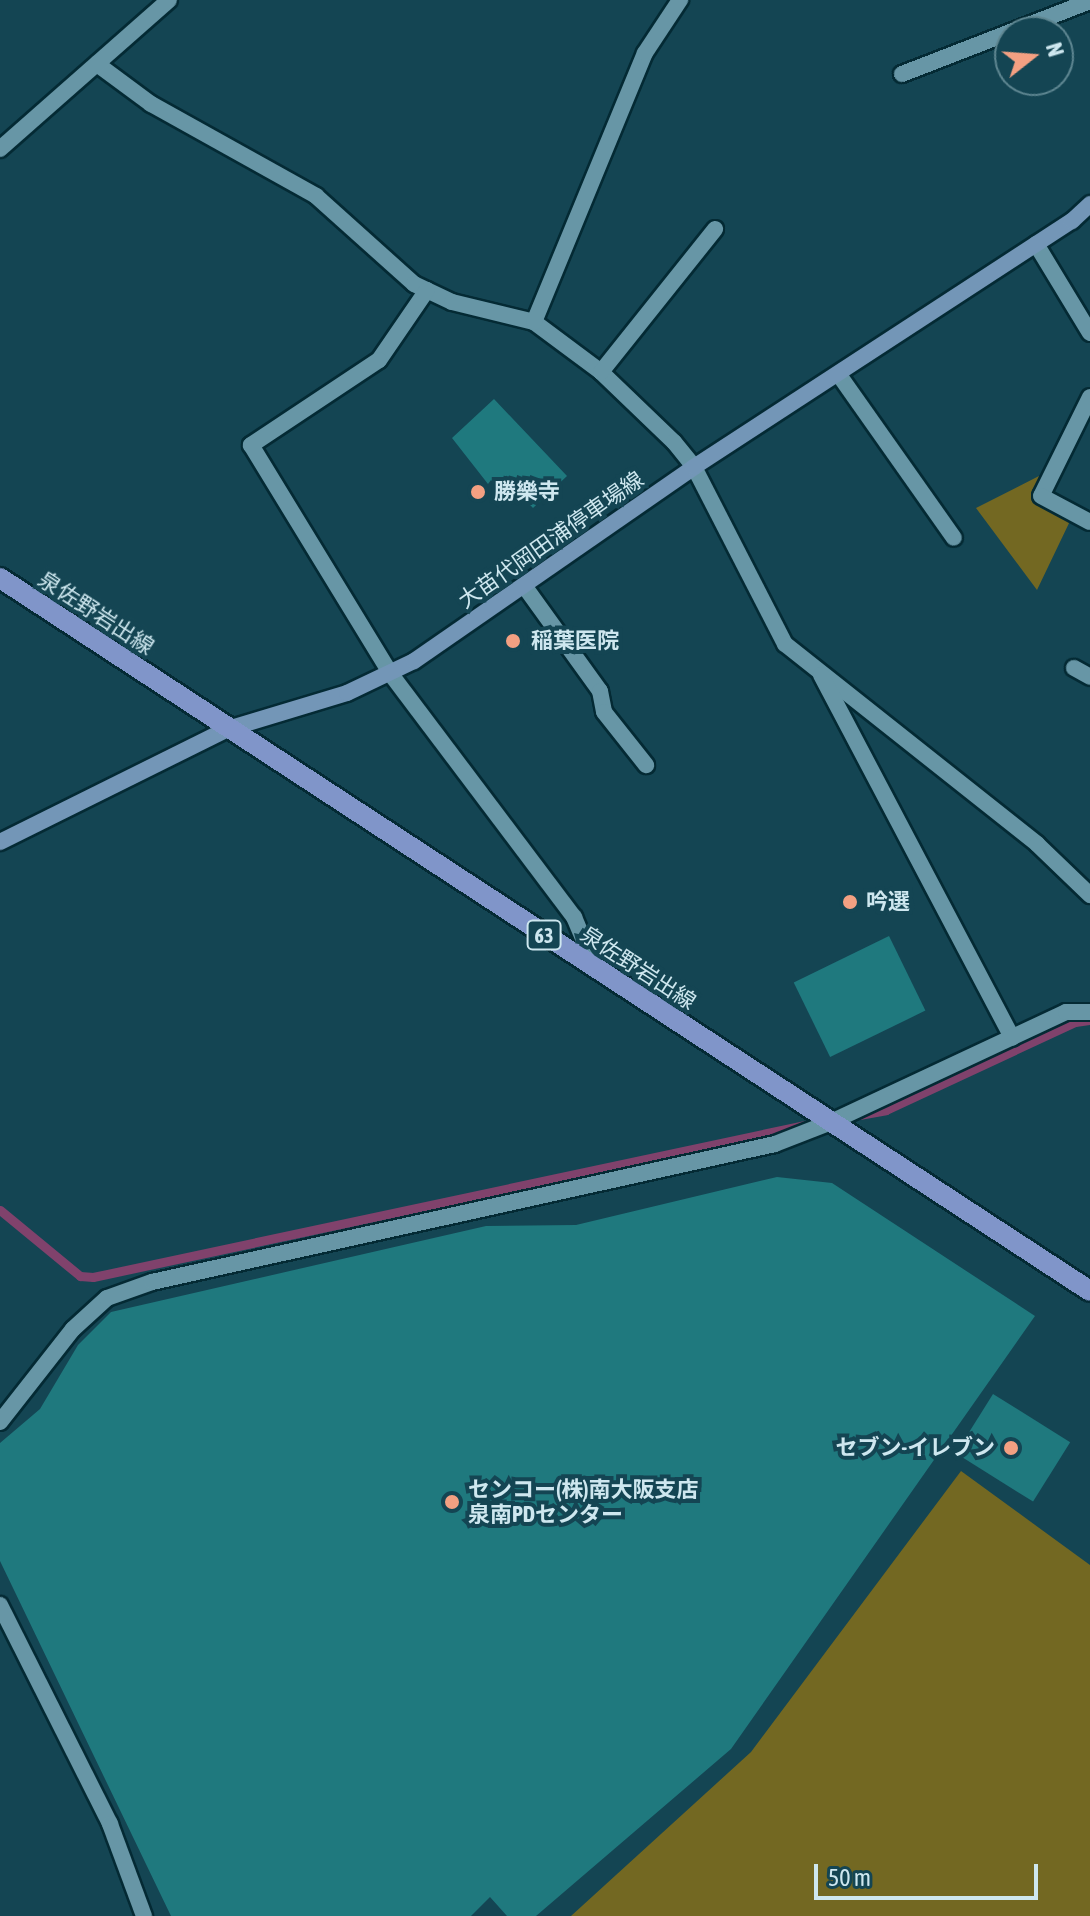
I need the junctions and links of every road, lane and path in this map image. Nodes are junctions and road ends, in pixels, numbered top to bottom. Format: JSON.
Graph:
{"nodes":[{"id":1,"x":169,"y":0,"type":"edge"},
{"id":2,"x":680,"y":0,"type":"edge"},
{"id":3,"x":1090,"y":1,"type":"edge"},
{"id":4,"x":97,"y":64,"type":"junction"},
{"id":5,"x":902,"y":74,"type":"dead end"},
{"id":6,"x":0,"y":149,"type":"edge"},
{"id":7,"x":1090,"y":204,"type":"edge"},
{"id":8,"x":715,"y":229,"type":"dead end"},
{"id":9,"x":1036,"y":244,"type":"junction"},
{"id":10,"x":427,"y":290,"type":"junction"},
{"id":11,"x":534,"y":322,"type":"junction"},
{"id":12,"x":1090,"y":333,"type":"edge"},
{"id":13,"x":601,"y":372,"type":"junction"},
{"id":14,"x":839,"y":375,"type":"junction"},
{"id":15,"x":1090,"y":397,"type":"edge"},
{"id":16,"x":694,"y":467,"type":"junction"},
{"id":17,"x":1090,"y":522,"type":"edge"},
{"id":18,"x":954,"y":538,"type":"dead end"},
{"id":19,"x":0,"y":578,"type":"edge"},
{"id":20,"x":525,"y":587,"type":"junction"},
{"id":21,"x":1074,"y":668,"type":"dead end"},
{"id":22,"x":818,"y":670,"type":"junction"},
{"id":23,"x":390,"y":673,"type":"junction"},
{"id":24,"x":1090,"y":677,"type":"edge"},
{"id":25,"x":228,"y":729,"type":"junction"},
{"id":26,"x":646,"y":765,"type":"dead end"},
{"id":27,"x":0,"y":842,"type":"edge"},
{"id":28,"x":1090,"y":895,"type":"edge"},
{"id":29,"x":596,"y":969,"type":"junction"},
{"id":30,"x":1090,"y":1012,"type":"edge"},
{"id":31,"x":1012,"y":1038,"type":"junction"},
{"id":32,"x":831,"y":1122,"type":"junction"},
{"id":33,"x":1090,"y":1291,"type":"edge"},
{"id":34,"x":0,"y":1422,"type":"edge"},
{"id":35,"x":0,"y":1605,"type":"edge"},
{"id":36,"x":144,"y":1916,"type":"edge"}],
"edges":[{"from":1,"to":4,"type":"street"},
{"from":2,"to":11,"type":"street"},
{"from":3,"to":5,"type":"street"},
{"from":4,"to":6,"type":"street"},
{"from":4,"to":10,"type":"street"},
{"from":7,"to":9,"type":"main road","name":"大苗代岡田浦停車場線"},
{"from":8,"to":13,"type":"street"},
{"from":9,"to":12,"type":"street"},
{"from":9,"to":14,"type":"main road","name":"大苗代岡田浦停車場線"},
{"from":10,"to":11,"type":"street"},
{"from":10,"to":23,"type":"street"},
{"from":11,"to":13,"type":"street"},
{"from":13,"to":16,"type":"street"},
{"from":14,"to":16,"type":"main road","name":"大苗代岡田浦停車場線"},
{"from":14,"to":18,"type":"street"},
{"from":15,"to":17,"type":"street"},
{"from":16,"to":20,"type":"main road","name":"大苗代岡田浦停車場線"},
{"from":16,"to":22,"type":"street"},
{"from":19,"to":25,"type":"main road","name":"泉佐野岩出線","number":"63"},
{"from":20,"to":23,"type":"main road","name":"大苗代岡田浦停車場線"},
{"from":20,"to":26,"type":"street"},
{"from":21,"to":24,"type":"street"},
{"from":22,"to":28,"type":"street"},
{"from":22,"to":31,"type":"street"},
{"from":23,"to":25,"type":"main road","name":"大苗代岡田浦停車場線"},
{"from":23,"to":29,"type":"street"},
{"from":25,"to":27,"type":"main road","name":"大苗代岡田浦停車場線"},
{"from":25,"to":29,"type":"main road","name":"泉佐野岩出線","number":"63"},
{"from":29,"to":32,"type":"main road","name":"泉佐野岩出線","number":"63"},
{"from":30,"to":31,"type":"street"},
{"from":31,"to":32,"type":"street"},
{"from":32,"to":33,"type":"main road","name":"泉佐野岩出線","number":"63"},
{"from":32,"to":34,"type":"street"},
{"from":35,"to":36,"type":"street"}]}
